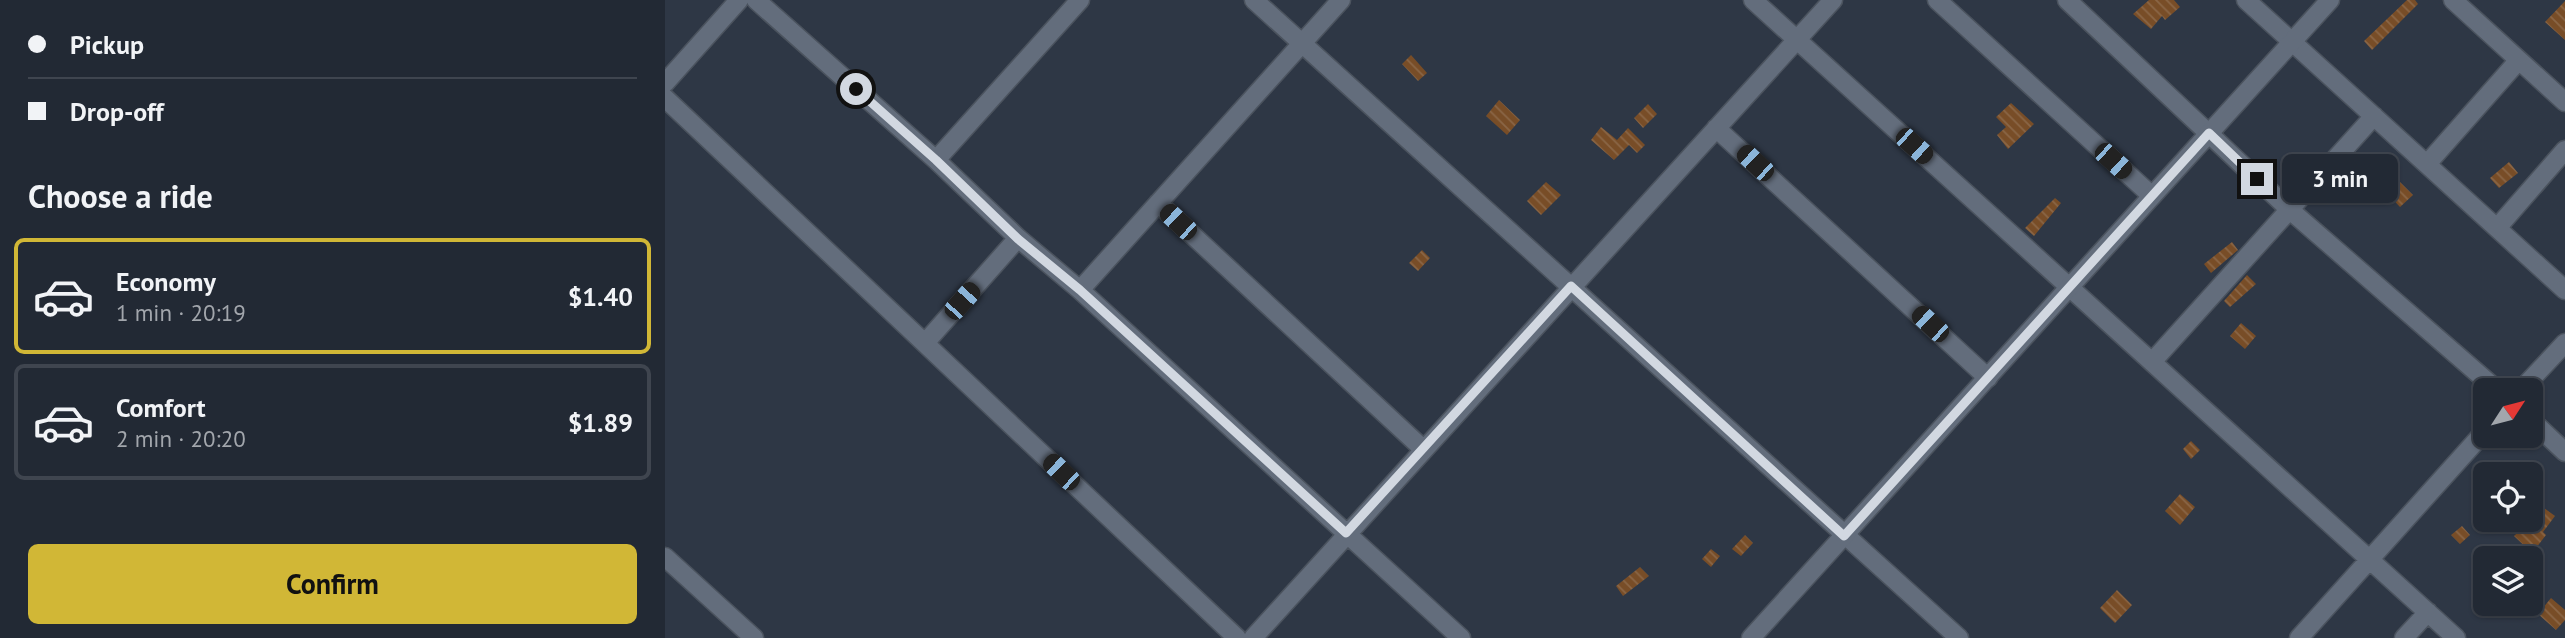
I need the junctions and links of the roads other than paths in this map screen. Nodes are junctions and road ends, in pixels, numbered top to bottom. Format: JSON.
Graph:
{"nodes":[{"id":1,"x":739,"y":0,"type":"edge"},
{"id":2,"x":757,"y":0,"type":"edge"},
{"id":3,"x":1080,"y":0,"type":"edge"},
{"id":4,"x":1254,"y":0,"type":"edge"},
{"id":5,"x":1341,"y":0,"type":"edge"},
{"id":6,"x":1753,"y":0,"type":"edge"},
{"id":7,"x":1833,"y":0,"type":"edge"},
{"id":8,"x":1937,"y":0,"type":"edge"},
{"id":9,"x":2067,"y":0,"type":"edge"},
{"id":10,"x":2246,"y":0,"type":"edge"},
{"id":11,"x":2330,"y":0,"type":"edge"},
{"id":12,"x":2453,"y":0,"type":"edge"},
{"id":13,"x":1797,"y":40,"type":"junction"},
{"id":14,"x":2292,"y":42,"type":"junction"},
{"id":15,"x":1301,"y":43,"type":"junction"},
{"id":16,"x":2518,"y":61,"type":"junction"},
{"id":17,"x":665,"y":83,"type":"edge"},
{"id":18,"x":665,"y":98,"type":"edge"},
{"id":19,"x":2565,"y":102,"type":"edge"},
{"id":20,"x":2374,"y":116,"type":"junction"},
{"id":21,"x":1716,"y":128,"type":"junction"},
{"id":22,"x":2209,"y":133,"type":"junction"},
{"id":23,"x":2565,"y":150,"type":"edge"},
{"id":24,"x":936,"y":160,"type":"junction"},
{"id":25,"x":2427,"y":164,"type":"junction"},
{"id":26,"x":2152,"y":197,"type":"junction"},
{"id":27,"x":1158,"y":203,"type":"junction"},
{"id":28,"x":2290,"y":210,"type":"junction"},
{"id":29,"x":2497,"y":228,"type":"junction"},
{"id":30,"x":1018,"y":239,"type":"junction"},
{"id":31,"x":1571,"y":286,"type":"junction"},
{"id":32,"x":2069,"y":287,"type":"junction"},
{"id":33,"x":1080,"y":290,"type":"junction"},
{"id":34,"x":2565,"y":290,"type":"edge"},
{"id":35,"x":925,"y":343,"type":"junction"},
{"id":36,"x":2565,"y":343,"type":"edge"},
{"id":37,"x":2152,"y":362,"type":"junction"},
{"id":38,"x":1988,"y":378,"type":"junction"},
{"id":39,"x":2483,"y":378,"type":"edge"},
{"id":40,"x":2532,"y":378,"type":"edge"},
{"id":41,"x":2543,"y":432,"type":"edge"},
{"id":42,"x":2473,"y":445,"type":"edge"},
{"id":43,"x":1423,"y":449,"type":"junction"},
{"id":44,"x":2565,"y":452,"type":"edge"},
{"id":45,"x":1346,"y":533,"type":"junction"},
{"id":46,"x":1844,"y":536,"type":"junction"},
{"id":47,"x":665,"y":557,"type":"edge"},
{"id":48,"x":2369,"y":562,"type":"junction"},
{"id":49,"x":2428,"y":612,"type":"junction"},
{"id":50,"x":1761,"y":634,"type":"edge"},
{"id":51,"x":754,"y":638,"type":"edge"},
{"id":52,"x":1237,"y":638,"type":"edge"},
{"id":53,"x":1253,"y":638,"type":"edge"},
{"id":54,"x":1461,"y":638,"type":"edge"},
{"id":55,"x":1959,"y":638,"type":"edge"},
{"id":56,"x":2299,"y":638,"type":"edge"},
{"id":57,"x":2404,"y":638,"type":"edge"},
{"id":58,"x":2456,"y":638,"type":"edge"}],
"edges":[{"from":1,"to":17,"type":"street"},
{"from":2,"to":24,"type":"street"},
{"from":3,"to":24,"type":"street"},
{"from":4,"to":15,"type":"street"},
{"from":5,"to":15,"type":"street"},
{"from":6,"to":13,"type":"street"},
{"from":7,"to":13,"type":"street"},
{"from":8,"to":26,"type":"street"},
{"from":9,"to":22,"type":"street"},
{"from":10,"to":14,"type":"street"},
{"from":11,"to":14,"type":"street"},
{"from":12,"to":16,"type":"street"},
{"from":13,"to":21,"type":"street"},
{"from":13,"to":32,"type":"street"},
{"from":14,"to":20,"type":"street"},
{"from":14,"to":22,"type":"street"},
{"from":15,"to":27,"type":"street"},
{"from":15,"to":31,"type":"street"},
{"from":16,"to":19,"type":"street"},
{"from":16,"to":25,"type":"street"},
{"from":18,"to":35,"type":"street"},
{"from":20,"to":25,"type":"street"},
{"from":20,"to":28,"type":"street"},
{"from":21,"to":31,"type":"street"},
{"from":21,"to":38,"type":"street"},
{"from":22,"to":26,"type":"street"},
{"from":22,"to":28,"type":"street"},
{"from":23,"to":29,"type":"street"},
{"from":24,"to":30,"type":"street"},
{"from":25,"to":29,"type":"street"},
{"from":26,"to":32,"type":"street"},
{"from":27,"to":33,"type":"street"},
{"from":27,"to":43,"type":"street"},
{"from":28,"to":37,"type":"street"},
{"from":28,"to":39,"type":"street"},
{"from":29,"to":34,"type":"street"},
{"from":30,"to":33,"type":"street"},
{"from":30,"to":35,"type":"street"},
{"from":31,"to":43,"type":"street"},
{"from":31,"to":46,"type":"street"},
{"from":32,"to":37,"type":"street"},
{"from":32,"to":38,"type":"street"},
{"from":33,"to":45,"type":"street"},
{"from":35,"to":52,"type":"street"},
{"from":36,"to":40,"type":"street"},
{"from":37,"to":48,"type":"street"},
{"from":38,"to":46,"type":"street"},
{"from":41,"to":44,"type":"street"},
{"from":42,"to":48,"type":"street"},
{"from":43,"to":45,"type":"street"},
{"from":45,"to":53,"type":"street"},
{"from":45,"to":54,"type":"street"},
{"from":46,"to":50,"type":"street"},
{"from":46,"to":55,"type":"street"},
{"from":47,"to":51,"type":"street"},
{"from":48,"to":49,"type":"street"},
{"from":48,"to":56,"type":"street"},
{"from":49,"to":57,"type":"street"},
{"from":49,"to":58,"type":"street"}]}
